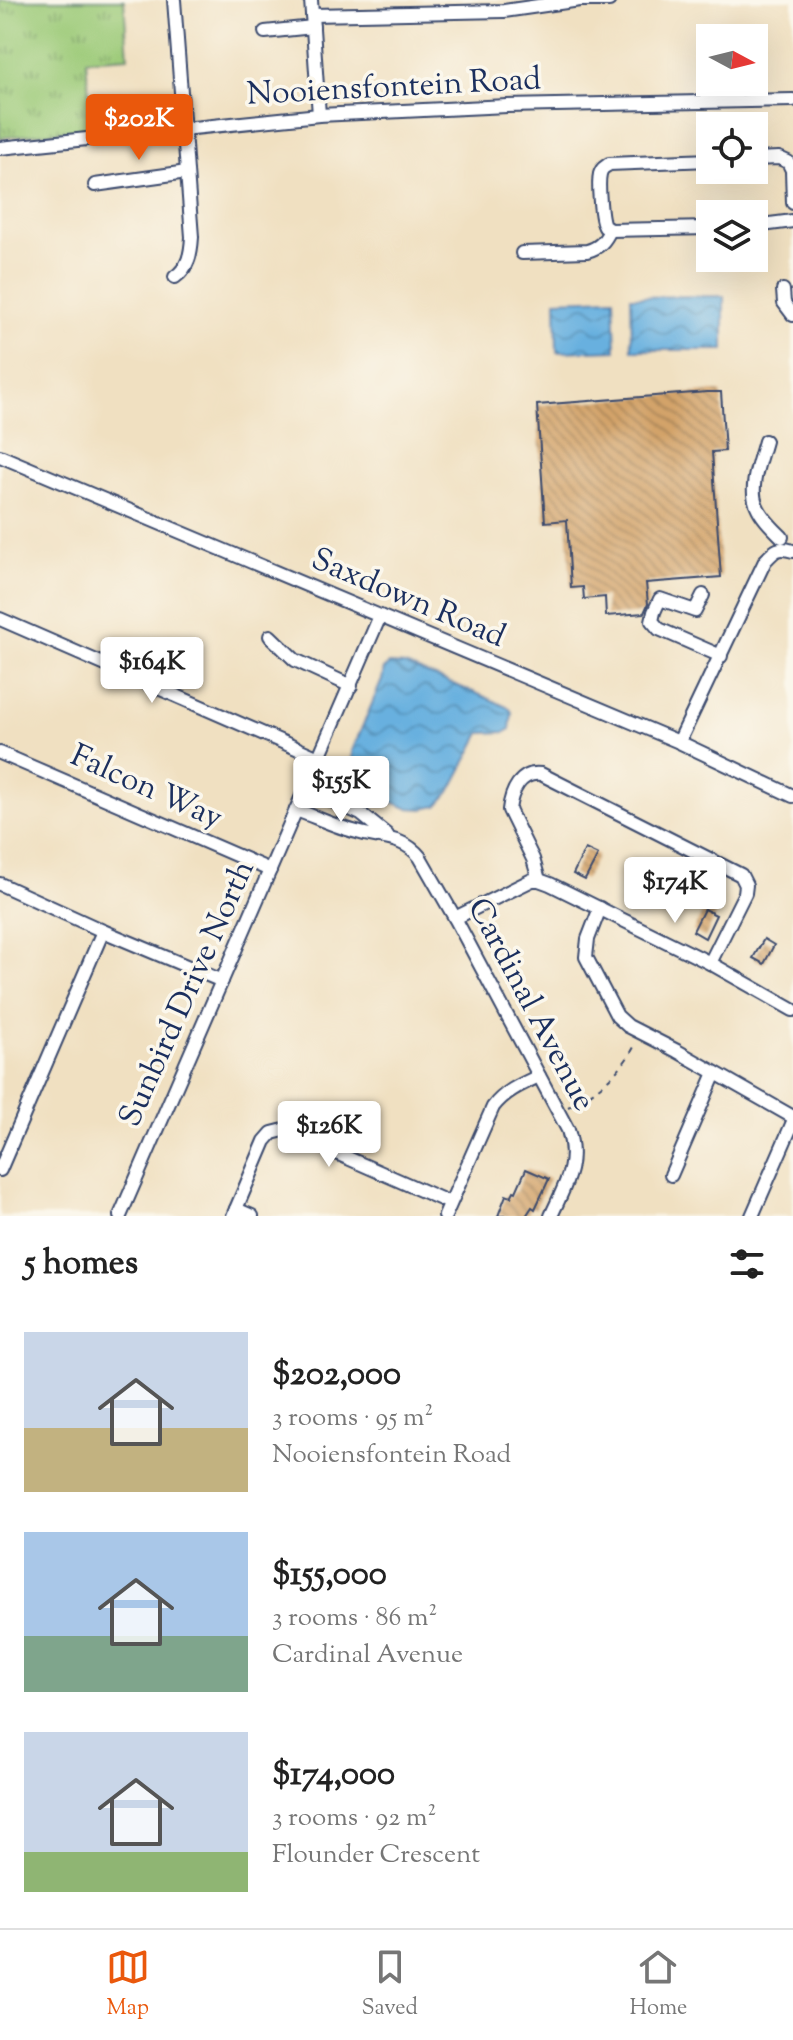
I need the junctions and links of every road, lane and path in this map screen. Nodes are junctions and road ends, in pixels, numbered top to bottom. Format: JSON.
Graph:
{"nodes":[{"id":1,"x":174,"y":0,"type":"edge"},
{"id":2,"x":311,"y":0,"type":"edge"},
{"id":3,"x":609,"y":0,"type":"edge"},
{"id":4,"x":313,"y":21,"type":"junction"},
{"id":5,"x":265,"y":32,"type":"dead end"},
{"id":6,"x":793,"y":100,"type":"edge"},
{"id":7,"x":319,"y":115,"type":"junction"},
{"id":8,"x":185,"y":128,"type":"junction"},
{"id":9,"x":0,"y":148,"type":"edge"},
{"id":10,"x":768,"y":158,"type":"edge"},
{"id":11,"x":696,"y":160,"type":"edge"},
{"id":12,"x":187,"y":172,"type":"junction"},
{"id":13,"x":95,"y":185,"type":"dead end"},
{"id":14,"x":793,"y":203,"type":"edge"},
{"id":15,"x":793,"y":214,"type":"edge"},
{"id":16,"x":793,"y":221,"type":"edge"},
{"id":17,"x":768,"y":224,"type":"edge"},
{"id":18,"x":696,"y":228,"type":"edge"},
{"id":19,"x":610,"y":230,"type":"junction"},
{"id":20,"x":522,"y":253,"type":"dead end"},
{"id":21,"x":175,"y":277,"type":"dead end"},
{"id":22,"x":783,"y":290,"type":"dead end"},
{"id":23,"x":793,"y":315,"type":"edge"},
{"id":24,"x":765,"y":441,"type":"dead end"},
{"id":25,"x":0,"y":456,"type":"edge"},
{"id":26,"x":782,"y":537,"type":"dead end"},
{"id":27,"x":793,"y":551,"type":"edge"},
{"id":28,"x":703,"y":595,"type":"dead end"},
{"id":29,"x":380,"y":616,"type":"junction"},
{"id":30,"x":0,"y":619,"type":"edge"},
{"id":31,"x":270,"y":636,"type":"dead end"},
{"id":32,"x":721,"y":656,"type":"junction"},
{"id":33,"x":351,"y":686,"type":"junction"},
{"id":34,"x":679,"y":742,"type":"junction"},
{"id":35,"x":0,"y":753,"type":"edge"},
{"id":36,"x":319,"y":758,"type":"junction"},
{"id":37,"x":306,"y":789,"type":"junction"},
{"id":38,"x":793,"y":796,"type":"edge"},
{"id":39,"x":296,"y":810,"type":"junction"},
{"id":40,"x":390,"y":837,"type":"junction"},
{"id":41,"x":270,"y":870,"type":"junction"},
{"id":42,"x":539,"y":880,"type":"junction"},
{"id":43,"x":0,"y":884,"type":"edge"},
{"id":44,"x":600,"y":908,"type":"junction"},
{"id":45,"x":455,"y":918,"type":"junction"},
{"id":46,"x":103,"y":931,"type":"junction"},
{"id":47,"x":710,"y":963,"type":"junction"},
{"id":48,"x":222,"y":981,"type":"junction"},
{"id":49,"x":791,"y":1004,"type":"edge"},
{"id":50,"x":641,"y":1033,"type":"junction"},
{"id":51,"x":715,"y":1073,"type":"junction"},
{"id":52,"x":539,"y":1076,"type":"junction"},
{"id":53,"x":558,"y":1111,"type":"junction"},
{"id":54,"x":793,"y":1120,"type":"edge"},
{"id":55,"x":0,"y":1170,"type":"edge"},
{"id":56,"x":671,"y":1175,"type":"dead end"},
{"id":57,"x":450,"y":1203,"type":"junction"},
{"id":58,"x":235,"y":1212,"type":"edge"},
{"id":59,"x":120,"y":1216,"type":"edge"},
{"id":60,"x":252,"y":1216,"type":"edge"},
{"id":61,"x":445,"y":1216,"type":"edge"},
{"id":62,"x":551,"y":1216,"type":"edge"},
{"id":63,"x":754,"y":1216,"type":"edge"}],
"edges":[{"from":1,"to":8,"type":"street"},
{"from":2,"to":4,"type":"street"},
{"from":3,"to":4,"type":"street"},
{"from":4,"to":5,"type":"street"},
{"from":4,"to":7,"type":"street"},
{"from":6,"to":7,"type":"street","name":"Nooiensfontein Road"},
{"from":7,"to":8,"type":"street","name":"Nooiensfontein Road"},
{"from":8,"to":9,"type":"street","name":"Nooiensfontein Road"},
{"from":8,"to":12,"type":"street"},
{"from":10,"to":14,"type":"street"},
{"from":11,"to":19,"type":"street"},
{"from":12,"to":13,"type":"street"},
{"from":12,"to":21,"type":"street"},
{"from":15,"to":16,"type":"street"},
{"from":16,"to":17,"type":"street"},
{"from":18,"to":19,"type":"street"},
{"from":19,"to":20,"type":"street"},
{"from":22,"to":23,"type":"street"},
{"from":24,"to":26,"type":"street"},
{"from":25,"to":29,"type":"street","name":"Saxdown Road"},
{"from":27,"to":32,"type":"street"},
{"from":28,"to":32,"type":"street"},
{"from":29,"to":33,"type":"street","name":"Sunbird Drive North"},
{"from":29,"to":34,"type":"street","name":"Saxdown Road"},
{"from":30,"to":36,"type":"street"},
{"from":31,"to":33,"type":"street"},
{"from":32,"to":34,"type":"street"},
{"from":33,"to":36,"type":"street","name":"Sunbird Drive North"},
{"from":34,"to":38,"type":"street","name":"Saxdown Road"},
{"from":35,"to":41,"type":"street","name":"Falcon Way"},
{"from":36,"to":37,"type":"street","name":"Sunbird Drive North"},
{"from":37,"to":39,"type":"street","name":"Sunbird Drive North"},
{"from":37,"to":40,"type":"street","name":"Cardinal Avenue"},
{"from":39,"to":40,"type":"street","name":"Cardinal Avenue"},
{"from":39,"to":41,"type":"street","name":"Sunbird Drive North"},
{"from":40,"to":45,"type":"street","name":"Cardinal Avenue"},
{"from":41,"to":48,"type":"street","name":"Sunbird Drive North"},
{"from":42,"to":44,"type":"street"},
{"from":42,"to":45,"type":"street"},
{"from":42,"to":47,"type":"street"},
{"from":43,"to":46,"type":"street"},
{"from":44,"to":47,"type":"street"},
{"from":44,"to":50,"type":"street"},
{"from":45,"to":52,"type":"street","name":"Cardinal Avenue"},
{"from":46,"to":48,"type":"street"},
{"from":46,"to":55,"type":"street"},
{"from":47,"to":49,"type":"street"},
{"from":48,"to":59,"type":"street","name":"Sunbird Drive North"},
{"from":50,"to":51,"type":"street"},
{"from":50,"to":53,"type":"path"},
{"from":51,"to":54,"type":"street"},
{"from":51,"to":56,"type":"street"},
{"from":52,"to":53,"type":"street","name":"Cardinal Avenue"},
{"from":52,"to":57,"type":"street"},
{"from":53,"to":62,"type":"street","name":"Cardinal Avenue"},
{"from":54,"to":63,"type":"street"},
{"from":57,"to":58,"type":"street"},
{"from":57,"to":61,"type":"street"},
{"from":58,"to":60,"type":"street"}]}
